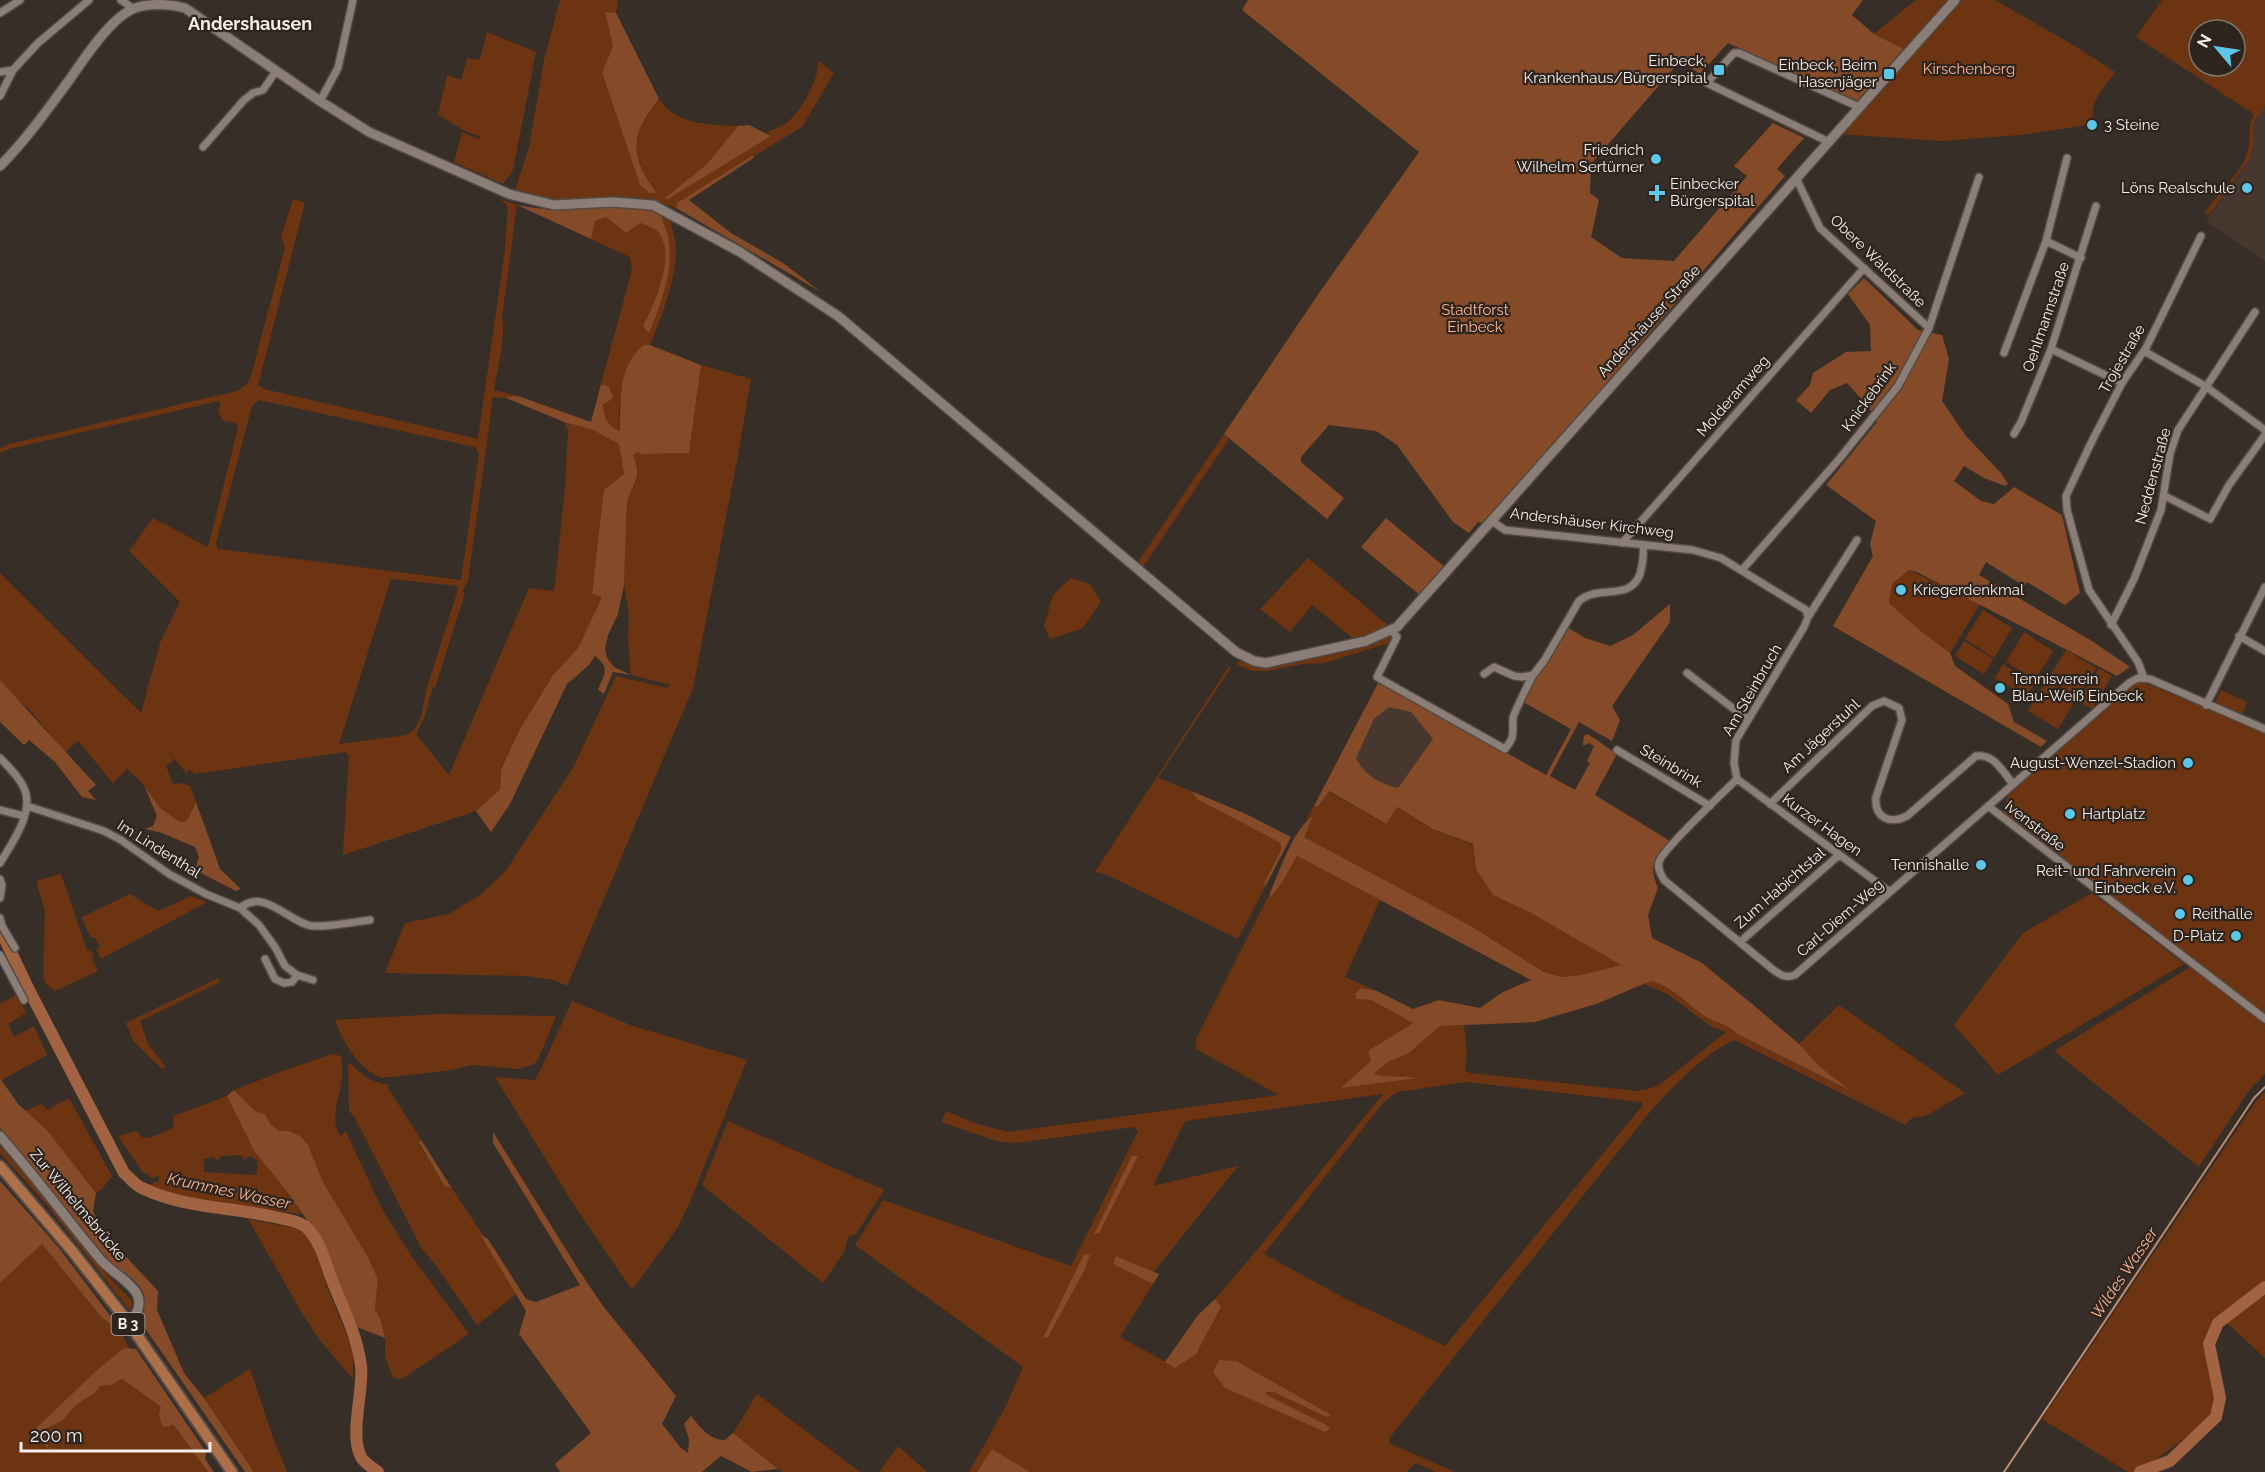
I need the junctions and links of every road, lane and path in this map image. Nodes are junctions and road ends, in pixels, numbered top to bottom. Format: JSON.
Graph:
{"nodes":[{"id":1,"x":20,"y":0,"type":"edge"},
{"id":2,"x":89,"y":0,"type":"edge"},
{"id":3,"x":121,"y":0,"type":"edge"},
{"id":4,"x":353,"y":0,"type":"edge"},
{"id":5,"x":1955,"y":0,"type":"edge"},
{"id":6,"x":185,"y":4,"type":"edge"},
{"id":7,"x":134,"y":9,"type":"junction"},
{"id":8,"x":0,"y":13,"type":"edge"},
{"id":9,"x":13,"y":70,"type":"junction"},
{"id":10,"x":276,"y":71,"type":"junction"},
{"id":11,"x":0,"y":72,"type":"edge"},
{"id":12,"x":0,"y":96,"type":"edge"},
{"id":13,"x":320,"y":101,"type":"junction"},
{"id":14,"x":1859,"y":107,"type":"junction"},
{"id":15,"x":1829,"y":142,"type":"junction"},
{"id":16,"x":203,"y":147,"type":"dead end"},
{"id":17,"x":2067,"y":158,"type":"dead end"},
{"id":18,"x":0,"y":166,"type":"edge"},
{"id":19,"x":1979,"y":177,"type":"dead end"},
{"id":20,"x":1796,"y":178,"type":"junction"},
{"id":21,"x":2096,"y":206,"type":"dead end"},
{"id":22,"x":2201,"y":237,"type":"dead end"},
{"id":23,"x":2046,"y":241,"type":"junction"},
{"id":24,"x":2081,"y":258,"type":"junction"},
{"id":25,"x":1864,"y":268,"type":"junction"},
{"id":26,"x":2255,"y":312,"type":"dead end"},
{"id":27,"x":1929,"y":328,"type":"junction"},
{"id":28,"x":2051,"y":349,"type":"junction"},
{"id":29,"x":2144,"y":351,"type":"junction"},
{"id":30,"x":2004,"y":353,"type":"dead end"},
{"id":31,"x":2122,"y":383,"type":"junction"},
{"id":32,"x":2205,"y":386,"type":"junction"},
{"id":33,"x":2265,"y":430,"type":"edge"},
{"id":34,"x":2014,"y":434,"type":"dead end"},
{"id":35,"x":2265,"y":435,"type":"edge"},
{"id":36,"x":2165,"y":496,"type":"junction"},
{"id":37,"x":1492,"y":521,"type":"junction"},
{"id":38,"x":1857,"y":540,"type":"dead end"},
{"id":39,"x":1622,"y":543,"type":"junction"},
{"id":40,"x":1643,"y":546,"type":"junction"},
{"id":41,"x":1742,"y":570,"type":"junction"},
{"id":42,"x":2265,"y":587,"type":"edge"},
{"id":43,"x":1807,"y":614,"type":"junction"},
{"id":44,"x":2111,"y":625,"type":"junction"},
{"id":45,"x":1392,"y":631,"type":"junction"},
{"id":46,"x":2240,"y":636,"type":"junction"},
{"id":47,"x":2265,"y":651,"type":"edge"},
{"id":48,"x":1687,"y":673,"type":"dead end"},
{"id":49,"x":1485,"y":674,"type":"dead end"},
{"id":50,"x":1533,"y":675,"type":"junction"},
{"id":51,"x":2144,"y":678,"type":"junction"},
{"id":52,"x":2206,"y":705,"type":"junction"},
{"id":53,"x":1748,"y":719,"type":"junction"},
{"id":54,"x":2265,"y":729,"type":"edge"},
{"id":55,"x":1617,"y":750,"type":"dead end"},
{"id":56,"x":0,"y":758,"type":"edge"},
{"id":57,"x":1737,"y":779,"type":"junction"},
{"id":58,"x":2013,"y":784,"type":"junction"},
{"id":59,"x":1770,"y":804,"type":"junction"},
{"id":60,"x":27,"y":806,"type":"junction"},
{"id":61,"x":1710,"y":806,"type":"junction"},
{"id":62,"x":1988,"y":807,"type":"junction"},
{"id":63,"x":0,"y":810,"type":"edge"},
{"id":64,"x":24,"y":816,"type":"junction"},
{"id":65,"x":1839,"y":855,"type":"junction"},
{"id":66,"x":0,"y":863,"type":"edge"},
{"id":67,"x":0,"y":879,"type":"edge"},
{"id":68,"x":1890,"y":892,"type":"junction"},
{"id":69,"x":0,"y":898,"type":"edge"},
{"id":70,"x":240,"y":908,"type":"junction"},
{"id":71,"x":0,"y":918,"type":"edge"},
{"id":72,"x":370,"y":920,"type":"dead end"},
{"id":73,"x":1740,"y":942,"type":"junction"},
{"id":74,"x":15,"y":948,"type":"dead end"},
{"id":75,"x":0,"y":955,"type":"edge"},
{"id":76,"x":264,"y":959,"type":"dead end"},
{"id":77,"x":297,"y":975,"type":"junction"},
{"id":78,"x":313,"y":980,"type":"dead end"},
{"id":79,"x":24,"y":1000,"type":"dead end"},
{"id":80,"x":2265,"y":1019,"type":"edge"},
{"id":81,"x":0,"y":1136,"type":"edge"},
{"id":82,"x":0,"y":1166,"type":"edge"},
{"id":83,"x":128,"y":1322,"type":"junction"},
{"id":84,"x":232,"y":1472,"type":"edge"}],
"edges":[{"from":1,"to":8,"type":"street"},
{"from":2,"to":9,"type":"street"},
{"from":3,"to":7,"type":"street"},
{"from":4,"to":13,"type":"street"},
{"from":5,"to":14,"type":"street","name":"Andershäuser Straße"},
{"from":6,"to":7,"type":"street"},
{"from":6,"to":10,"type":"street","name":"Andershäuser Kirchweg"},
{"from":7,"to":18,"type":"street"},
{"from":9,"to":11,"type":"street"},
{"from":9,"to":12,"type":"street"},
{"from":10,"to":13,"type":"street","name":"Andershäuser Kirchweg"},
{"from":10,"to":16,"type":"street"},
{"from":13,"to":45,"type":"street","name":"Andershäuser Kirchweg"},
{"from":14,"to":15,"type":"street","name":"Andershäuser Straße"},
{"from":14,"to":15,"type":"street"},
{"from":15,"to":20,"type":"street","name":"Andershäuser Straße"},
{"from":17,"to":23,"type":"street"},
{"from":19,"to":27,"type":"street","name":"Knickebrink"},
{"from":20,"to":25,"type":"street","name":"Obere Waldstraße"},
{"from":20,"to":37,"type":"street","name":"Andershäuser Straße"},
{"from":21,"to":24,"type":"street","name":"Oehlmannstraße"},
{"from":22,"to":29,"type":"street","name":"Trojestraße"},
{"from":23,"to":24,"type":"street"},
{"from":23,"to":30,"type":"street"},
{"from":24,"to":28,"type":"street","name":"Oehlmannstraße"},
{"from":25,"to":27,"type":"street","name":"Obere Waldstraße"},
{"from":25,"to":39,"type":"street","name":"Molderamweg"},
{"from":26,"to":32,"type":"street","name":"Neddenstraße"},
{"from":27,"to":41,"type":"street","name":"Knickebrink"},
{"from":28,"to":31,"type":"street"},
{"from":28,"to":34,"type":"street","name":"Oehlmannstraße"},
{"from":29,"to":31,"type":"street","name":"Trojestraße"},
{"from":29,"to":32,"type":"street"},
{"from":31,"to":44,"type":"street","name":"Trojestraße"},
{"from":32,"to":33,"type":"street"},
{"from":32,"to":36,"type":"street","name":"Neddenstraße"},
{"from":35,"to":36,"type":"street"},
{"from":36,"to":44,"type":"street","name":"Neddenstraße"},
{"from":37,"to":39,"type":"street","name":"Andershäuser Kirchweg"},
{"from":37,"to":45,"type":"street","name":"Andershäuser Kirchweg"},
{"from":38,"to":43,"type":"street","name":"Am Steinbruch"},
{"from":39,"to":40,"type":"street","name":"Andershäuser Kirchweg"},
{"from":40,"to":41,"type":"street","name":"Andershäuser Kirchweg"},
{"from":40,"to":50,"type":"street"},
{"from":41,"to":43,"type":"street","name":"Andershäuser Kirchweg"},
{"from":42,"to":46,"type":"street"},
{"from":43,"to":53,"type":"street","name":"Am Steinbruch"},
{"from":44,"to":51,"type":"street"},
{"from":45,"to":50,"type":"street"},
{"from":46,"to":47,"type":"street"},
{"from":46,"to":52,"type":"street"},
{"from":48,"to":53,"type":"street"},
{"from":49,"to":50,"type":"street"},
{"from":51,"to":52,"type":"street"},
{"from":51,"to":58,"type":"street","name":"Carl-Diem-Weg"},
{"from":52,"to":54,"type":"street"},
{"from":53,"to":57,"type":"street","name":"Am Steinbruch"},
{"from":55,"to":61,"type":"street","name":"Steinbrink"},
{"from":56,"to":60,"type":"street"},
{"from":57,"to":59,"type":"street","name":"Kurzer Hagen"},
{"from":57,"to":61,"type":"street","name":"Carl-Diem-Weg"},
{"from":58,"to":59,"type":"street","name":"Am Jägerstuhl"},
{"from":58,"to":62,"type":"street","name":"Carl-Diem-Weg"},
{"from":59,"to":65,"type":"street","name":"Kurzer Hagen"},
{"from":60,"to":64,"type":"street"},
{"from":60,"to":70,"type":"street","name":"Im Lindenthal"},
{"from":61,"to":73,"type":"street","name":"Carl-Diem-Weg"},
{"from":62,"to":68,"type":"street","name":"Carl-Diem-Weg"},
{"from":62,"to":80,"type":"street","name":"Ivenstraße"},
{"from":63,"to":64,"type":"street"},
{"from":64,"to":66,"type":"street"},
{"from":65,"to":68,"type":"street","name":"Kurzer Hagen"},
{"from":65,"to":73,"type":"street","name":"Zum Habichtstal"},
{"from":67,"to":69,"type":"street"},
{"from":68,"to":73,"type":"street","name":"Carl-Diem-Weg"},
{"from":70,"to":72,"type":"street"},
{"from":70,"to":77,"type":"street"},
{"from":71,"to":74,"type":"street"},
{"from":75,"to":79,"type":"street"},
{"from":76,"to":77,"type":"street"},
{"from":77,"to":78,"type":"street"},
{"from":81,"to":83,"type":"street","name":"Zur Wilhelmsbrücke"},
{"from":82,"to":83,"type":"main road","number":"B 3"},
{"from":83,"to":84,"type":"main road","number":"B 3"}]}
